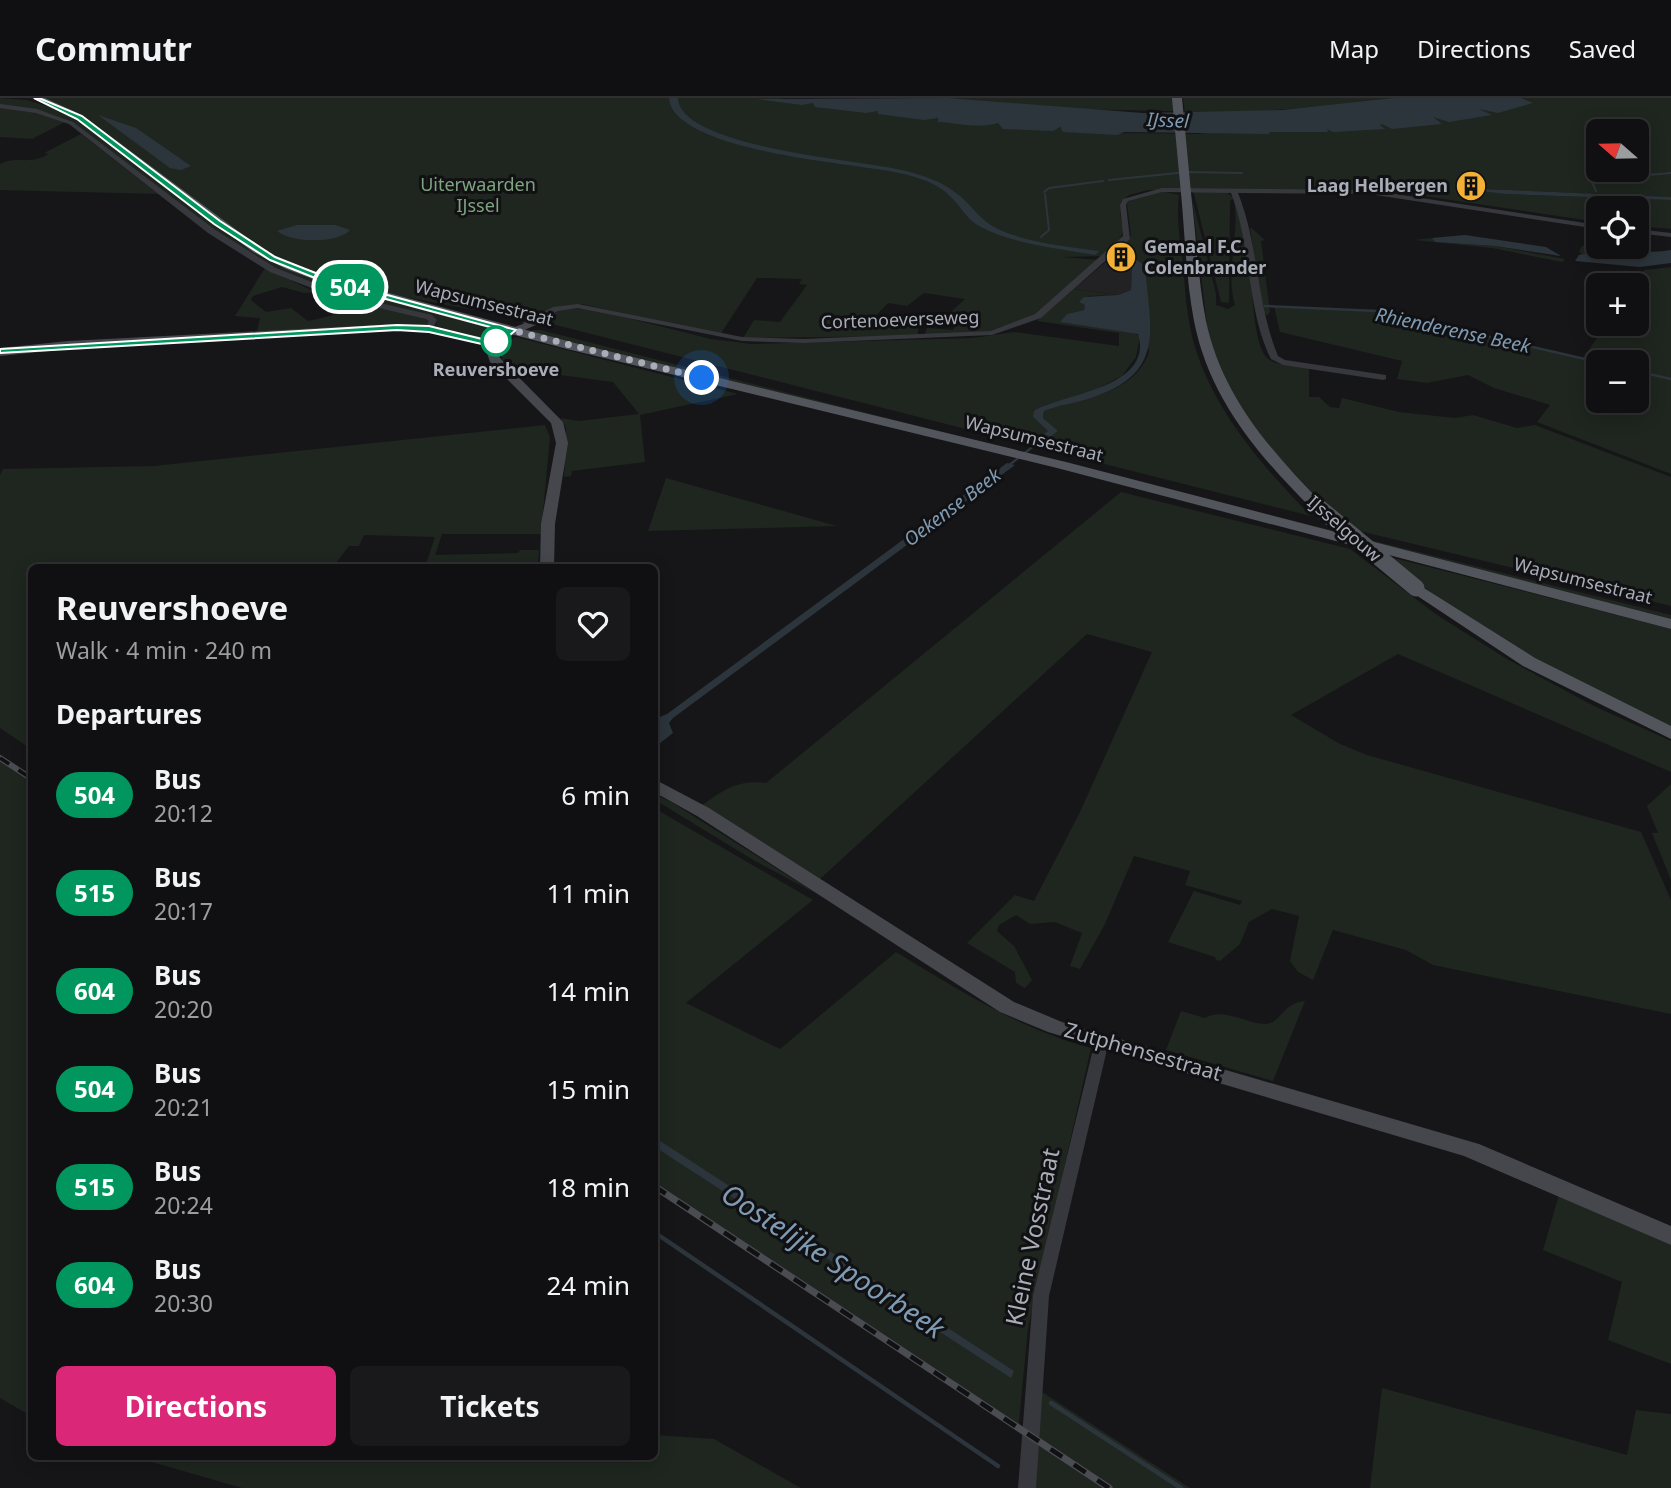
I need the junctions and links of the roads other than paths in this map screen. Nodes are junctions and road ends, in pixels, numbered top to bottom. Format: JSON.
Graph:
{"nodes":[{"id":1,"x":22,"y":98,"type":"edge"},
{"id":2,"x":37,"y":98,"type":"edge"},
{"id":3,"x":1177,"y":98,"type":"edge"},
{"id":4,"x":54,"y":104,"type":"junction"},
{"id":5,"x":0,"y":106,"type":"edge"},
{"id":6,"x":1233,"y":190,"type":"junction"},
{"id":7,"x":1586,"y":225,"type":"edge"},
{"id":8,"x":1649,"y":232,"type":"edge"},
{"id":9,"x":1671,"y":235,"type":"edge"},
{"id":10,"x":429,"y":329,"type":"junction"},
{"id":11,"x":517,"y":329,"type":"junction"},
{"id":12,"x":0,"y":352,"type":"edge"},
{"id":13,"x":1383,"y":377,"type":"dead end"},
{"id":14,"x":1022,"y":453,"type":"junction"},
{"id":15,"x":547,"y":564,"type":"edge"},
{"id":16,"x":1671,"y":613,"type":"edge"},
{"id":17,"x":1671,"y":624,"type":"edge"},
{"id":18,"x":1671,"y":733,"type":"edge"},
{"id":19,"x":658,"y":786,"type":"edge"},
{"id":20,"x":1102,"y":1041,"type":"junction"},
{"id":21,"x":1671,"y":1236,"type":"edge"},
{"id":22,"x":1027,"y":1488,"type":"edge"}],
"edges":[{"from":1,"to":4,"type":"main road","name":"Wapsumsestraat"},
{"from":2,"to":4,"type":"main road","name":"Wapsumsestraat"},
{"from":3,"to":18,"type":"main road","name":"IJsselgouw","bridge":true},
{"from":4,"to":11,"type":"main road","name":"Wapsumsestraat"},
{"from":5,"to":10,"type":"street"},
{"from":6,"to":7,"type":"street","name":"Cortenoeverseweg"},
{"from":6,"to":11,"type":"street","name":"Cortenoeverseweg"},
{"from":6,"to":13,"type":"street"},
{"from":8,"to":9,"type":"street"},
{"from":10,"to":11,"type":"street"},
{"from":10,"to":12,"type":"street"},
{"from":11,"to":14,"type":"main road","name":"Wapsumsestraat"},
{"from":11,"to":15,"type":"street"},
{"from":14,"to":16,"type":"main road","name":"Wapsumsestraat"},
{"from":14,"to":17,"type":"main road","name":"Wapsumsestraat"},
{"from":19,"to":20,"type":"street","name":"Zutphensestraat"},
{"from":20,"to":21,"type":"street","name":"Zutphensestraat"},
{"from":20,"to":22,"type":"street","name":"Kleine Vosstraat"}]}
